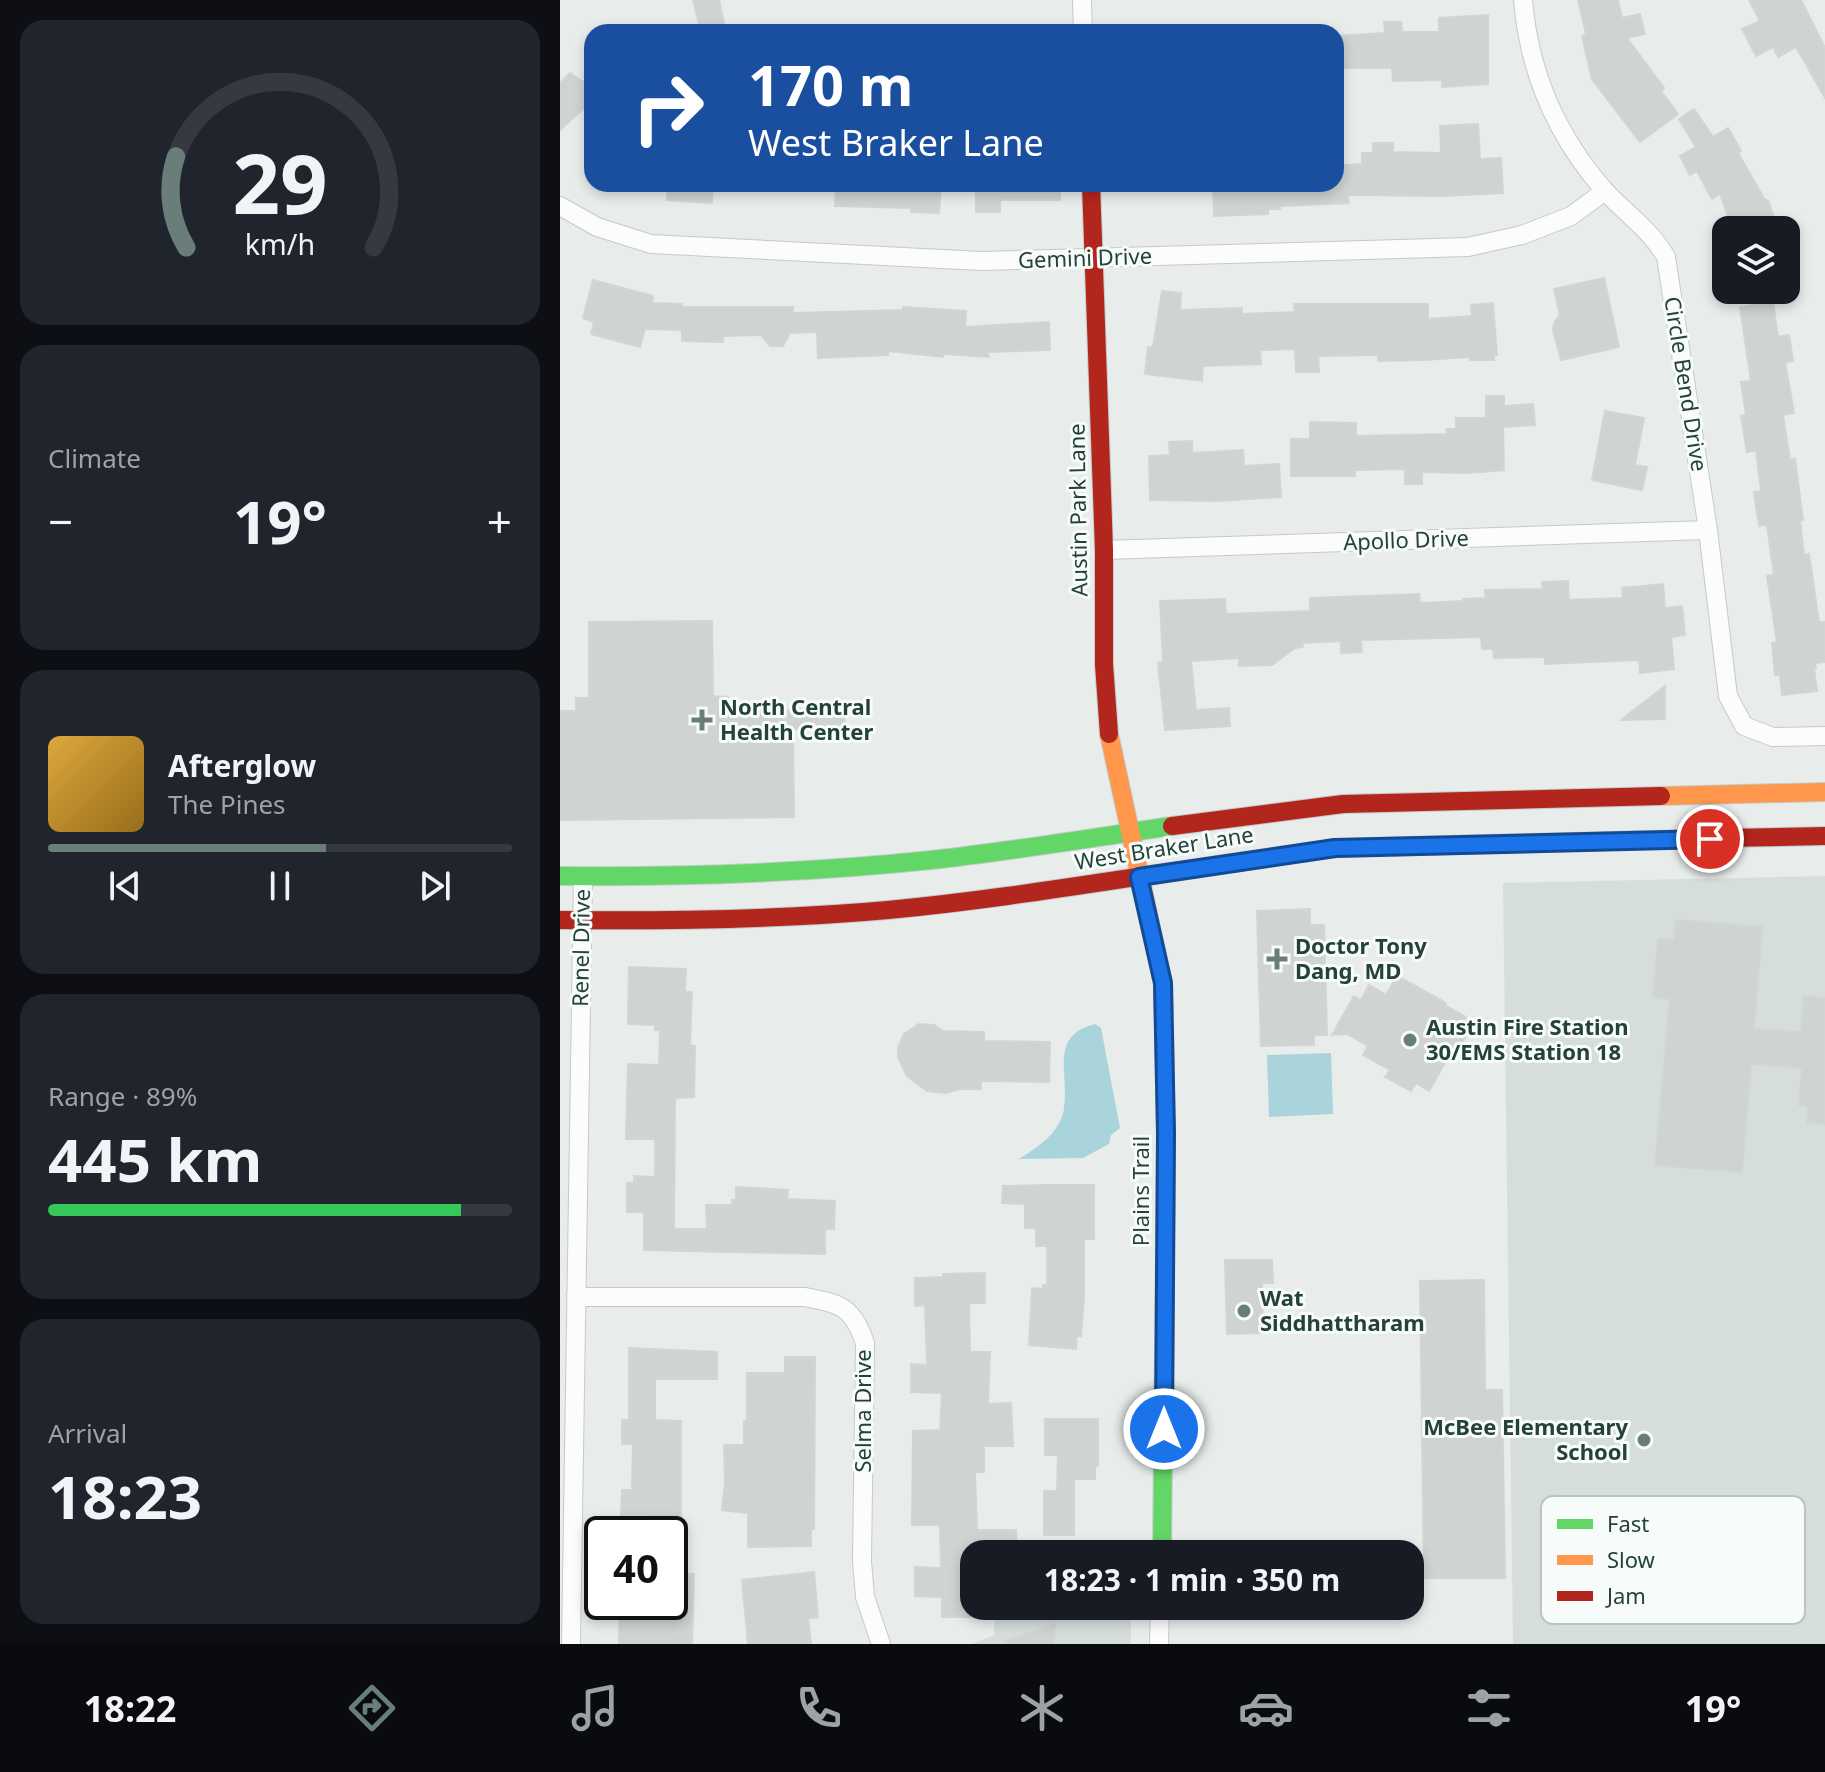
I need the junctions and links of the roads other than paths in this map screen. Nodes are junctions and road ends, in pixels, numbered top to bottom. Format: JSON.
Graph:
{"nodes":[{"id":1,"x":1082,"y":0,"type":"edge"},
{"id":2,"x":1523,"y":0,"type":"edge"},
{"id":3,"x":1083,"y":24,"type":"edge"},
{"id":4,"x":1605,"y":191,"type":"junction"},
{"id":5,"x":1091,"y":192,"type":"edge"},
{"id":6,"x":560,"y":206,"type":"edge"},
{"id":7,"x":1095,"y":258,"type":"junction"},
{"id":8,"x":1708,"y":530,"type":"junction"},
{"id":9,"x":1104,"y":550,"type":"junction"},
{"id":10,"x":1825,"y":736,"type":"edge"},
{"id":11,"x":1825,"y":792,"type":"edge"},
{"id":12,"x":1464,"y":822,"type":"junction"},
{"id":13,"x":1129,"y":833,"type":"junction"},
{"id":14,"x":1825,"y":836,"type":"edge"},
{"id":15,"x":560,"y":876,"type":"edge"},
{"id":16,"x":583,"y":876,"type":"junction"},
{"id":17,"x":1139,"y":877,"type":"junction"},
{"id":18,"x":560,"y":920,"type":"edge"},
{"id":19,"x":581,"y":921,"type":"junction"},
{"id":20,"x":576,"y":1297,"type":"junction"},
{"id":21,"x":1162,"y":1540,"type":"edge"},
{"id":22,"x":1160,"y":1620,"type":"edge"},
{"id":23,"x":571,"y":1644,"type":"edge"},
{"id":24,"x":881,"y":1644,"type":"edge"},
{"id":25,"x":1159,"y":1644,"type":"edge"}],
"edges":[{"from":1,"to":3,"type":"street"},
{"from":2,"to":4,"type":"street","name":"Circle Bend Drive"},
{"from":4,"to":7,"type":"street","name":"Gemini Drive"},
{"from":4,"to":8,"type":"street","name":"Circle Bend Drive"},
{"from":5,"to":7,"type":"main road","name":"Austin Park Lane"},
{"from":6,"to":7,"type":"street","name":"Gemini Drive"},
{"from":7,"to":9,"type":"main road","name":"Austin Park Lane"},
{"from":8,"to":9,"type":"street","name":"Apollo Drive"},
{"from":8,"to":10,"type":"street","name":"Circle Bend Drive"},
{"from":9,"to":13,"type":"main road","name":"Austin Park Lane"},
{"from":11,"to":12,"type":"main road","name":"West Braker Lane"},
{"from":12,"to":13,"type":"main road","name":"West Braker Lane"},
{"from":12,"to":14,"type":"main road","name":"West Braker Lane"},
{"from":12,"to":17,"type":"main road","name":"West Braker Lane"},
{"from":13,"to":16,"type":"main road","name":"West Braker Lane"},
{"from":13,"to":17,"type":"main road","name":"Plains Trail"},
{"from":15,"to":16,"type":"main road","name":"West Braker Lane"},
{"from":16,"to":19,"type":"street","name":"Renel Drive"},
{"from":17,"to":19,"type":"main road","name":"West Braker Lane"},
{"from":17,"to":21,"type":"main road","name":"Plains Trail"},
{"from":18,"to":19,"type":"main road","name":"West Braker Lane"},
{"from":19,"to":20,"type":"street","name":"Renel Drive"},
{"from":20,"to":23,"type":"street","name":"Renel Drive"},
{"from":20,"to":24,"type":"street","name":"Selma Drive"},
{"from":22,"to":25,"type":"street"}]}
